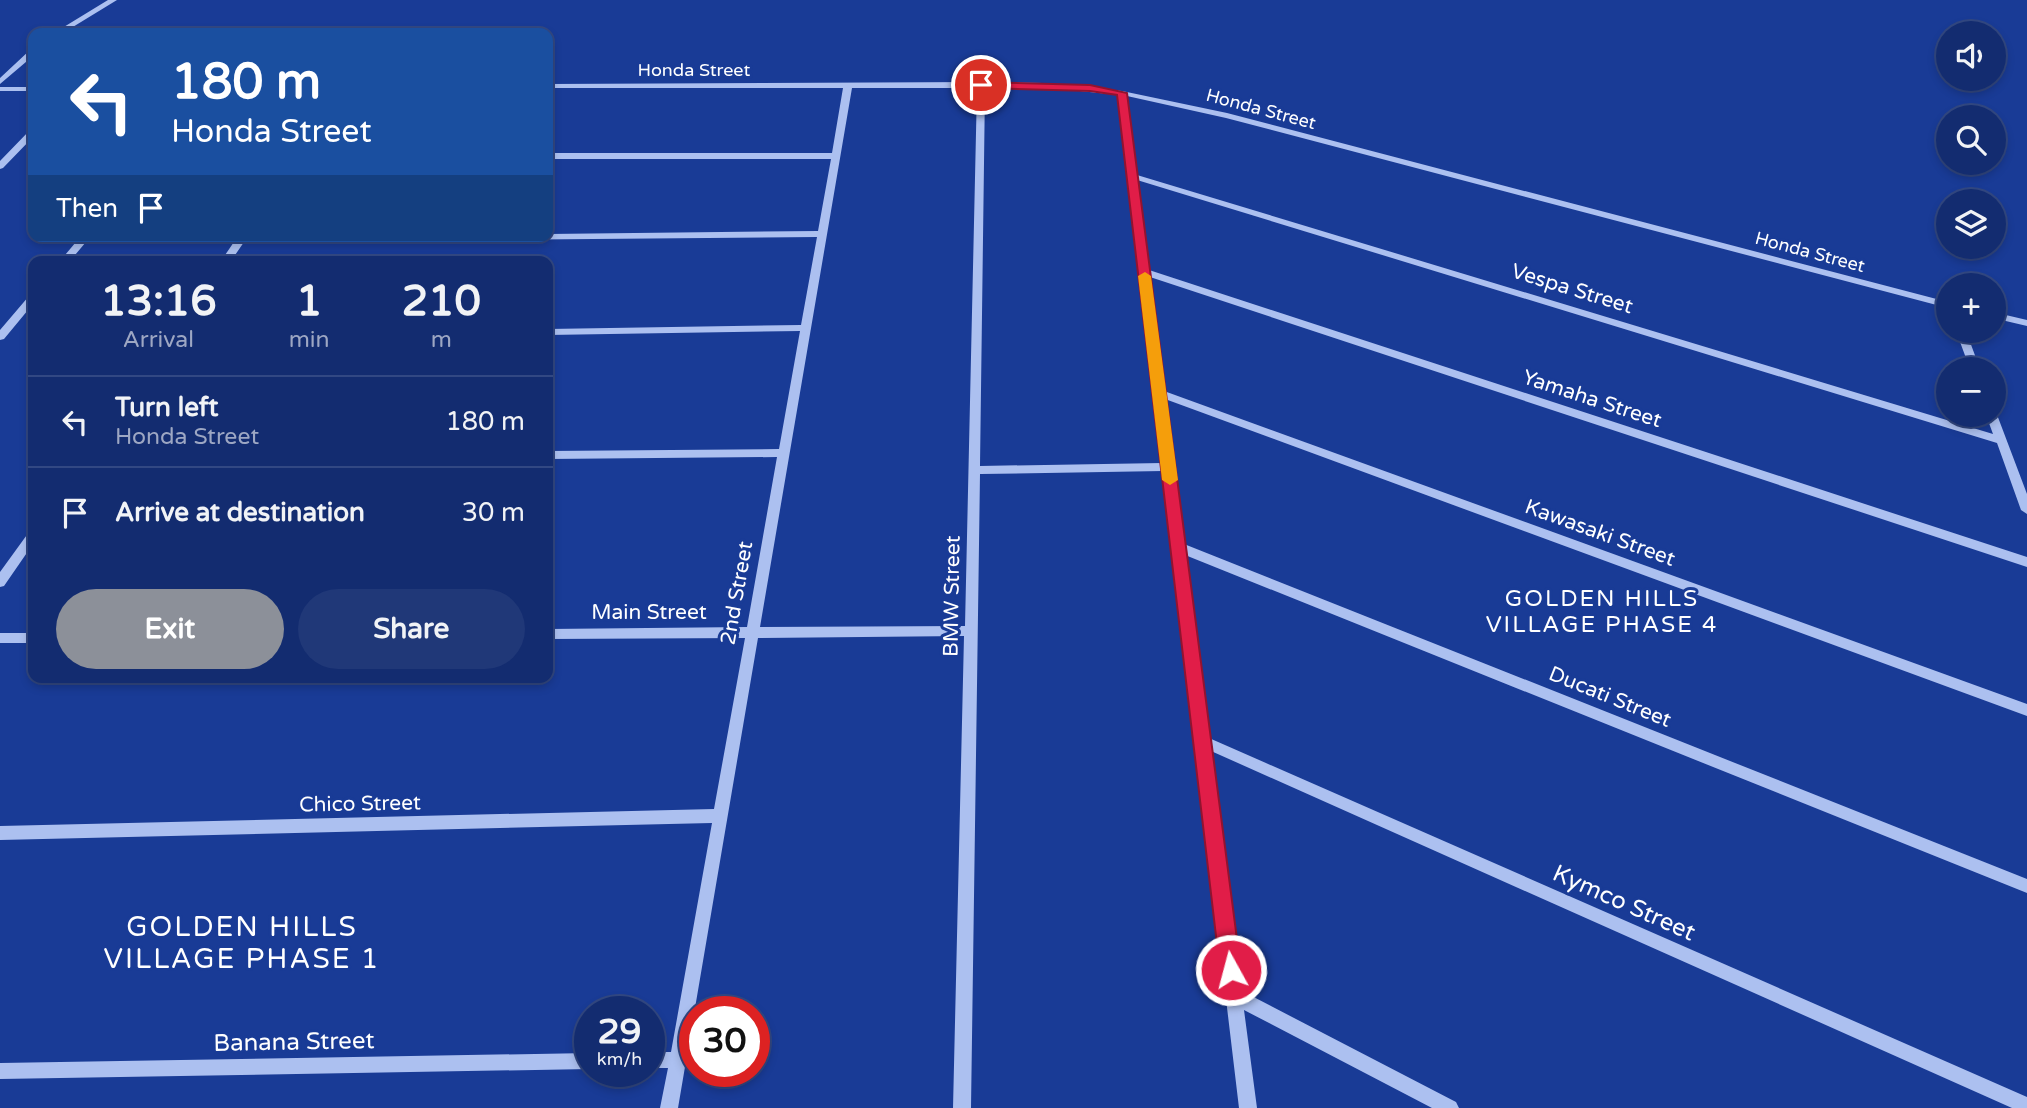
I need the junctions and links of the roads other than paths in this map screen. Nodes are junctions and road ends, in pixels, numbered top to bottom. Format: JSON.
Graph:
{"nodes":[{"id":1,"x":113,"y":0,"type":"edge"},
{"id":2,"x":66,"y":28,"type":"edge"},
{"id":3,"x":28,"y":57,"type":"edge"},
{"id":4,"x":0,"y":82,"type":"edge"},
{"id":5,"x":848,"y":85,"type":"junction"},
{"id":6,"x":981,"y":85,"type":"junction"},
{"id":7,"x":553,"y":86,"type":"edge"},
{"id":8,"x":0,"y":89,"type":"edge"},
{"id":9,"x":28,"y":89,"type":"edge"},
{"id":10,"x":1122,"y":93,"type":"junction"},
{"id":11,"x":28,"y":137,"type":"edge"},
{"id":12,"x":553,"y":156,"type":"edge"},
{"id":13,"x":835,"y":156,"type":"junction"},
{"id":14,"x":0,"y":166,"type":"edge"},
{"id":15,"x":1132,"y":176,"type":"junction"},
{"id":16,"x":821,"y":234,"type":"junction"},
{"id":17,"x":553,"y":236,"type":"edge"},
{"id":18,"x":81,"y":242,"type":"edge"},
{"id":19,"x":69,"y":256,"type":"edge"},
{"id":20,"x":1144,"y":272,"type":"junction"},
{"id":21,"x":1936,"y":302,"type":"edge"},
{"id":22,"x":28,"y":304,"type":"edge"},
{"id":23,"x":2006,"y":318,"type":"edge"},
{"id":24,"x":2027,"y":323,"type":"edge"},
{"id":25,"x":805,"y":328,"type":"junction"},
{"id":26,"x":553,"y":332,"type":"edge"},
{"id":27,"x":0,"y":337,"type":"edge"},
{"id":28,"x":1159,"y":393,"type":"junction"},
{"id":29,"x":1996,"y":427,"type":"edge"},
{"id":30,"x":2001,"y":440,"type":"junction"},
{"id":31,"x":782,"y":453,"type":"junction"},
{"id":32,"x":553,"y":455,"type":"edge"},
{"id":33,"x":1168,"y":467,"type":"junction"},
{"id":34,"x":974,"y":470,"type":"junction"},
{"id":35,"x":2027,"y":510,"type":"edge"},
{"id":36,"x":28,"y":542,"type":"edge"},
{"id":37,"x":1178,"y":547,"type":"junction"},
{"id":38,"x":2027,"y":562,"type":"edge"},
{"id":39,"x":0,"y":582,"type":"edge"},
{"id":40,"x":971,"y":631,"type":"junction"},
{"id":41,"x":751,"y":632,"type":"junction"},
{"id":42,"x":553,"y":634,"type":"edge"},
{"id":43,"x":0,"y":638,"type":"edge"},
{"id":44,"x":28,"y":638,"type":"edge"},
{"id":45,"x":2027,"y":710,"type":"edge"},
{"id":46,"x":1202,"y":741,"type":"junction"},
{"id":47,"x":720,"y":816,"type":"junction"},
{"id":48,"x":0,"y":833,"type":"edge"},
{"id":49,"x":2027,"y":886,"type":"edge"},
{"id":50,"x":1234,"y":996,"type":"junction"},
{"id":51,"x":665,"y":1060,"type":"edge"},
{"id":52,"x":678,"y":1060,"type":"junction"},
{"id":53,"x":574,"y":1061,"type":"edge"},
{"id":54,"x":0,"y":1071,"type":"edge"},
{"id":55,"x":2027,"y":1107,"type":"edge"},
{"id":56,"x":669,"y":1108,"type":"edge"},
{"id":57,"x":961,"y":1108,"type":"edge"},
{"id":58,"x":1248,"y":1108,"type":"edge"},
{"id":59,"x":1450,"y":1108,"type":"edge"}],
"edges":[{"from":1,"to":2,"type":"street"},
{"from":3,"to":4,"type":"street"},
{"from":5,"to":6,"type":"street","name":"Honda Street"},
{"from":5,"to":7,"type":"street","name":"Honda Street"},
{"from":5,"to":13,"type":"street","name":"2nd Street"},
{"from":6,"to":10,"type":"street","name":"Honda Street"},
{"from":6,"to":34,"type":"street","name":"BMW Street"},
{"from":8,"to":9,"type":"street"},
{"from":10,"to":15,"type":"street"},
{"from":10,"to":21,"type":"street","name":"Honda Street"},
{"from":11,"to":14,"type":"street"},
{"from":12,"to":13,"type":"street"},
{"from":13,"to":16,"type":"street","name":"2nd Street"},
{"from":15,"to":20,"type":"street"},
{"from":15,"to":30,"type":"street","name":"Vespa Street"},
{"from":16,"to":17,"type":"street"},
{"from":16,"to":25,"type":"street","name":"2nd Street"},
{"from":18,"to":19,"type":"street"},
{"from":20,"to":28,"type":"street"},
{"from":20,"to":38,"type":"street","name":"Yamaha Street"},
{"from":22,"to":27,"type":"street"},
{"from":23,"to":24,"type":"street"},
{"from":25,"to":26,"type":"street"},
{"from":25,"to":31,"type":"street","name":"2nd Street"},
{"from":28,"to":33,"type":"street"},
{"from":28,"to":45,"type":"street","name":"Kawasaki Street"},
{"from":29,"to":30,"type":"street"},
{"from":30,"to":35,"type":"street"},
{"from":31,"to":32,"type":"street"},
{"from":31,"to":41,"type":"street","name":"2nd Street"},
{"from":33,"to":34,"type":"street"},
{"from":33,"to":37,"type":"street"},
{"from":34,"to":40,"type":"street","name":"BMW Street"},
{"from":36,"to":39,"type":"street"},
{"from":37,"to":46,"type":"street"},
{"from":37,"to":49,"type":"street","name":"Ducati Street"},
{"from":40,"to":41,"type":"street","name":"Main Street"},
{"from":40,"to":57,"type":"street","name":"BMW Street"},
{"from":41,"to":42,"type":"street","name":"Main Street"},
{"from":41,"to":47,"type":"street","name":"2nd Street"},
{"from":43,"to":44,"type":"street"},
{"from":46,"to":50,"type":"street"},
{"from":46,"to":55,"type":"street","name":"Kymco Street"},
{"from":47,"to":48,"type":"street","name":"Chico Street"},
{"from":47,"to":52,"type":"street","name":"2nd Street"},
{"from":50,"to":58,"type":"street"},
{"from":50,"to":59,"type":"street"},
{"from":51,"to":52,"type":"street"},
{"from":52,"to":56,"type":"street","name":"2nd Street"},
{"from":53,"to":54,"type":"street","name":"Banana Street"}]}
